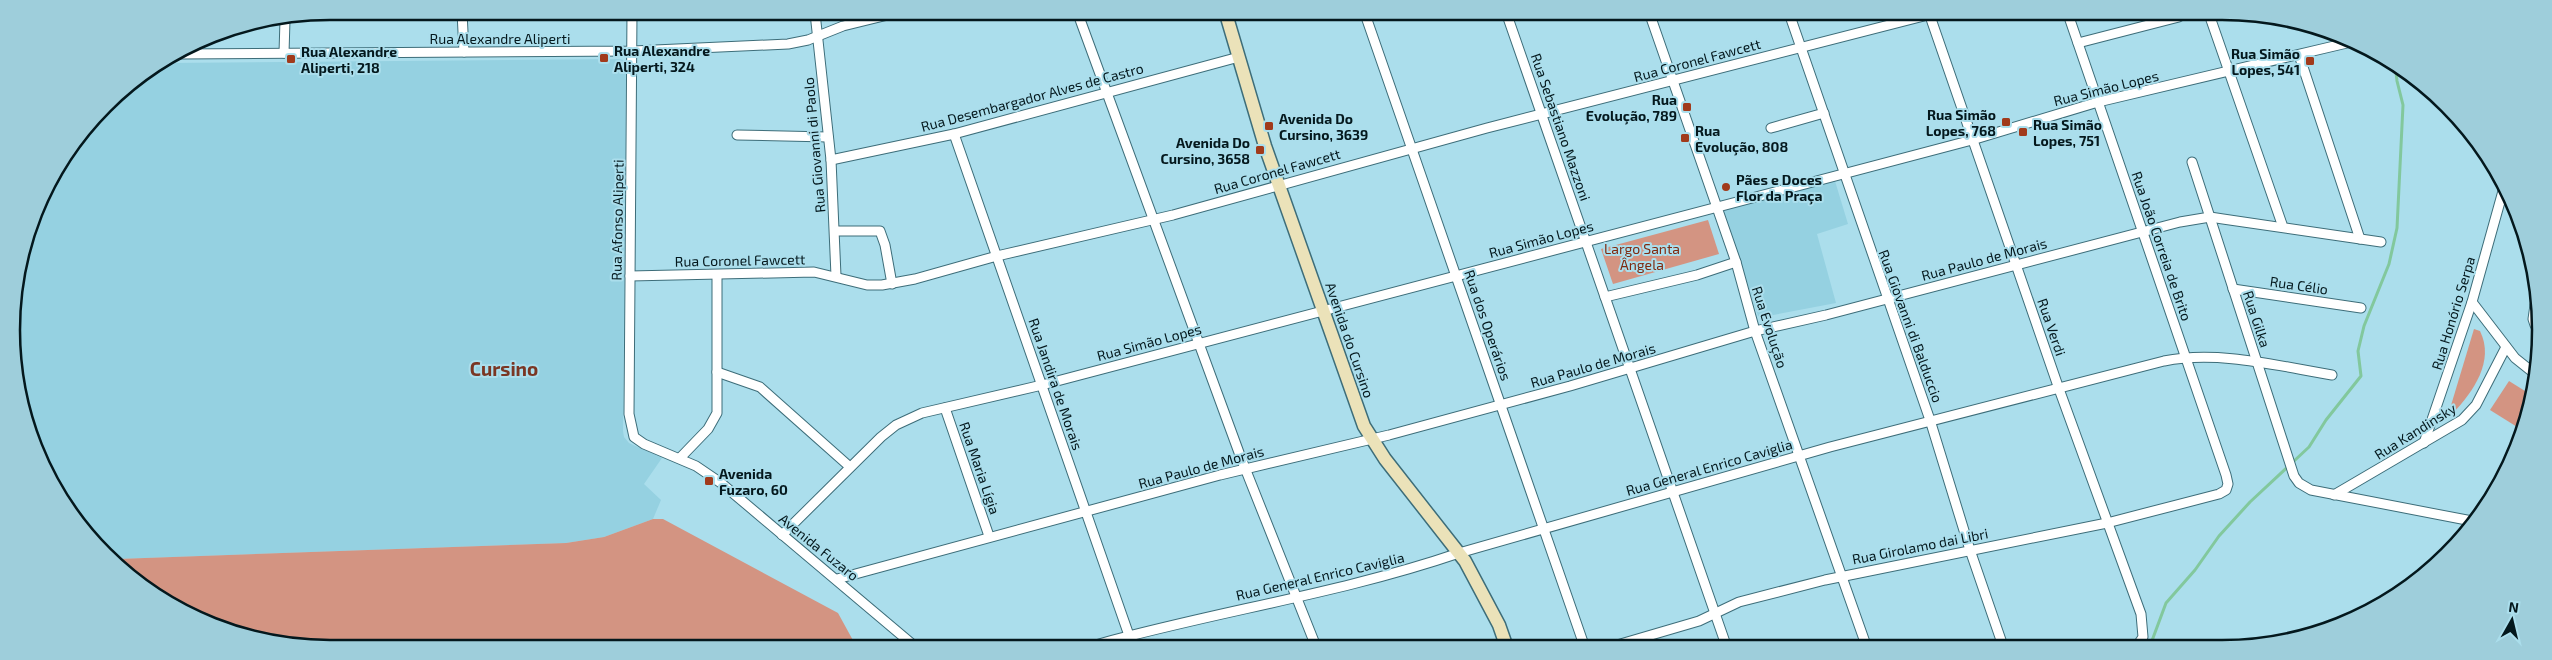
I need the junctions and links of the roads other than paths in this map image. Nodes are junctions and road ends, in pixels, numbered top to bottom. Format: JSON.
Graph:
{"nodes":[{"id":1,"x":462,"y":20,"type":"edge"},
{"id":2,"x":632,"y":20,"type":"edge"},
{"id":3,"x":816,"y":20,"type":"edge"},
{"id":4,"x":872,"y":20,"type":"edge"},
{"id":5,"x":1080,"y":20,"type":"edge"},
{"id":6,"x":1228,"y":20,"type":"edge"},
{"id":7,"x":1367,"y":20,"type":"edge"},
{"id":8,"x":1510,"y":20,"type":"edge"},
{"id":9,"x":1652,"y":20,"type":"edge"},
{"id":10,"x":1791,"y":20,"type":"edge"},
{"id":11,"x":1908,"y":20,"type":"edge"},
{"id":12,"x":1931,"y":20,"type":"edge"},
{"id":13,"x":2070,"y":20,"type":"edge"},
{"id":14,"x":2167,"y":20,"type":"edge"},
{"id":15,"x":2211,"y":20,"type":"edge"},
{"id":16,"x":285,"y":24,"type":"edge"},
{"id":17,"x":819,"y":35,"type":"junction"},
{"id":18,"x":2078,"y":43,"type":"junction"},
{"id":19,"x":2343,"y":45,"type":"edge"},
{"id":20,"x":1801,"y":46,"type":"junction"},
{"id":21,"x":633,"y":51,"type":"junction"},
{"id":22,"x":464,"y":52,"type":"junction"},
{"id":23,"x":284,"y":53,"type":"junction"},
{"id":24,"x":190,"y":54,"type":"edge"},
{"id":25,"x":2299,"y":55,"type":"junction"},
{"id":26,"x":1239,"y":57,"type":"junction"},
{"id":27,"x":2228,"y":73,"type":"junction"},
{"id":28,"x":1672,"y":81,"type":"junction"},
{"id":29,"x":1107,"y":91,"type":"junction"},
{"id":30,"x":2098,"y":102,"type":"junction"},
{"id":31,"x":1824,"y":114,"type":"junction"},
{"id":32,"x":1543,"y":115,"type":"junction"},
{"id":33,"x":1771,"y":128,"type":"dead end"},
{"id":34,"x":954,"y":134,"type":"junction"},
{"id":35,"x":737,"y":135,"type":"dead end"},
{"id":36,"x":828,"y":137,"type":"junction"},
{"id":37,"x":1972,"y":140,"type":"junction"},
{"id":38,"x":1413,"y":148,"type":"junction"},
{"id":39,"x":831,"y":160,"type":"junction"},
{"id":40,"x":2192,"y":162,"type":"dead end"},
{"id":41,"x":1845,"y":173,"type":"junction"},
{"id":42,"x":1280,"y":184,"type":"junction"},
{"id":43,"x":2501,"y":196,"type":"edge"},
{"id":44,"x":1716,"y":206,"type":"junction"},
{"id":45,"x":2210,"y":217,"type":"junction"},
{"id":46,"x":1154,"y":220,"type":"junction"},
{"id":47,"x":2283,"y":228,"type":"junction"},
{"id":48,"x":835,"y":231,"type":"junction"},
{"id":49,"x":2143,"y":231,"type":"junction"},
{"id":50,"x":2360,"y":239,"type":"junction"},
{"id":51,"x":1586,"y":241,"type":"junction"},
{"id":52,"x":2382,"y":242,"type":"dead end"},
{"id":53,"x":997,"y":256,"type":"junction"},
{"id":54,"x":1736,"y":262,"type":"junction"},
{"id":55,"x":2016,"y":265,"type":"junction"},
{"id":56,"x":717,"y":275,"type":"junction"},
{"id":57,"x":630,"y":276,"type":"junction"},
{"id":58,"x":836,"y":276,"type":"junction"},
{"id":59,"x":1456,"y":276,"type":"junction"},
{"id":60,"x":892,"y":284,"type":"junction"},
{"id":61,"x":2233,"y":289,"type":"junction"},
{"id":62,"x":1605,"y":296,"type":"junction"},
{"id":63,"x":1887,"y":299,"type":"junction"},
{"id":64,"x":2472,"y":302,"type":"junction"},
{"id":65,"x":2361,"y":308,"type":"dead end"},
{"id":66,"x":1324,"y":311,"type":"junction"},
{"id":67,"x":1755,"y":331,"type":"junction"},
{"id":68,"x":1200,"y":343,"type":"junction"},
{"id":69,"x":2506,"y":347,"type":"junction"},
{"id":70,"x":2185,"y":357,"type":"junction"},
{"id":71,"x":2257,"y":362,"type":"junction"},
{"id":72,"x":1631,"y":369,"type":"junction"},
{"id":73,"x":2529,"y":369,"type":"edge"},
{"id":74,"x":717,"y":372,"type":"junction"},
{"id":75,"x":2332,"y":375,"type":"dead end"},
{"id":76,"x":1042,"y":385,"type":"junction"},
{"id":77,"x":2059,"y":389,"type":"junction"},
{"id":78,"x":1501,"y":404,"type":"junction"},
{"id":79,"x":944,"y":408,"type":"junction"},
{"id":80,"x":1930,"y":420,"type":"junction"},
{"id":81,"x":631,"y":428,"type":"joint"},
{"id":82,"x":1370,"y":439,"type":"junction"},
{"id":83,"x":2424,"y":443,"type":"junction"},
{"id":84,"x":1800,"y":456,"type":"junction"},
{"id":85,"x":680,"y":458,"type":"junction"},
{"id":86,"x":850,"y":467,"type":"junction"},
{"id":87,"x":1246,"y":469,"type":"junction"},
{"id":88,"x":2228,"y":484,"type":"joint"},
{"id":89,"x":1673,"y":493,"type":"junction"},
{"id":90,"x":2334,"y":495,"type":"junction"},
{"id":91,"x":1086,"y":511,"type":"junction"},
{"id":92,"x":2467,"y":520,"type":"edge"},
{"id":93,"x":2107,"y":523,"type":"junction"},
{"id":94,"x":1544,"y":529,"type":"junction"},
{"id":95,"x":782,"y":535,"type":"junction"},
{"id":96,"x":989,"y":536,"type":"junction"},
{"id":97,"x":1970,"y":550,"type":"junction"},
{"id":98,"x":1459,"y":553,"type":"junction"},
{"id":99,"x":1842,"y":576,"type":"junction"},
{"id":100,"x":836,"y":579,"type":"junction"},
{"id":101,"x":1297,"y":598,"type":"junction"},
{"id":102,"x":1715,"y":614,"type":"junction"},
{"id":103,"x":907,"y":640,"type":"edge"},
{"id":104,"x":1131,"y":640,"type":"edge"},
{"id":105,"x":1313,"y":640,"type":"edge"},
{"id":106,"x":1504,"y":640,"type":"edge"},
{"id":107,"x":1582,"y":640,"type":"edge"},
{"id":108,"x":1633,"y":640,"type":"edge"},
{"id":109,"x":1724,"y":640,"type":"edge"},
{"id":110,"x":1864,"y":640,"type":"edge"},
{"id":111,"x":2001,"y":640,"type":"edge"},
{"id":112,"x":2141,"y":640,"type":"edge"}],
"edges":[{"from":1,"to":22,"type":"street"},
{"from":2,"to":21,"type":"street","name":"Rua Afonso Aliperti"},
{"from":3,"to":17,"type":"street","name":"Rua Giovanni di Paolo"},
{"from":4,"to":17,"type":"street","name":"Rua Alexandre Aliperti"},
{"from":5,"to":29,"type":"street"},
{"from":6,"to":26,"type":"main road","name":"Avenida do Cursino"},
{"from":7,"to":38,"type":"street","name":"Rua dos Operários"},
{"from":8,"to":32,"type":"street","name":"Rua Sebastiano Mazzoni"},
{"from":9,"to":28,"type":"street","name":"Rua Evolução"},
{"from":10,"to":20,"type":"street","name":"Rua Giovanni di Balduccio"},
{"from":11,"to":20,"type":"street","name":"Rua Coronel Fawcett"},
{"from":12,"to":37,"type":"street","name":"Rua Verdi"},
{"from":13,"to":18,"type":"street","name":"Rua João Correia de Brito"},
{"from":14,"to":18,"type":"street"},
{"from":15,"to":27,"type":"street"},
{"from":16,"to":23,"type":"street"},
{"from":17,"to":21,"type":"street","name":"Rua Alexandre Aliperti"},
{"from":17,"to":36,"type":"street","name":"Rua Giovanni di Paolo"},
{"from":18,"to":30,"type":"street","name":"Rua João Correia de Brito"},
{"from":19,"to":25,"type":"street","name":"Rua Simão Lopes"},
{"from":20,"to":28,"type":"street","name":"Rua Coronel Fawcett"},
{"from":20,"to":31,"type":"street","name":"Rua Giovanni di Balduccio"},
{"from":21,"to":22,"type":"street","name":"Rua Alexandre Aliperti"},
{"from":21,"to":57,"type":"street","name":"Rua Afonso Aliperti"},
{"from":22,"to":23,"type":"street","name":"Rua Alexandre Aliperti"},
{"from":23,"to":24,"type":"street","name":"Rua Alexandre Aliperti"},
{"from":25,"to":27,"type":"street","name":"Rua Simão Lopes"},
{"from":25,"to":50,"type":"street"},
{"from":26,"to":29,"type":"street","name":"Rua Desembargador Alves de Castro"},
{"from":26,"to":42,"type":"main road","name":"Avenida do Cursino"},
{"from":27,"to":30,"type":"street","name":"Rua Simão Lopes"},
{"from":27,"to":47,"type":"street"},
{"from":28,"to":32,"type":"street","name":"Rua Coronel Fawcett"},
{"from":28,"to":44,"type":"street","name":"Rua Evolução"},
{"from":29,"to":34,"type":"street","name":"Rua Desembargador Alves de Castro"},
{"from":29,"to":46,"type":"street"},
{"from":30,"to":37,"type":"street","name":"Rua Simão Lopes"},
{"from":30,"to":49,"type":"street","name":"Rua João Correia de Brito"},
{"from":31,"to":33,"type":"street"},
{"from":31,"to":41,"type":"street","name":"Rua Giovanni di Balduccio"},
{"from":32,"to":38,"type":"street","name":"Rua Coronel Fawcett"},
{"from":32,"to":51,"type":"street","name":"Rua Sebastiano Mazzoni"},
{"from":34,"to":39,"type":"street","name":"Rua Desembargador Alves de Castro"},
{"from":34,"to":53,"type":"street","name":"Rua Jandira de Morais"},
{"from":35,"to":36,"type":"street"},
{"from":36,"to":39,"type":"street","name":"Rua Giovanni di Paolo"},
{"from":37,"to":41,"type":"street","name":"Rua Simão Lopes"},
{"from":37,"to":55,"type":"street","name":"Rua Verdi"},
{"from":38,"to":42,"type":"street","name":"Rua Coronel Fawcett"},
{"from":38,"to":59,"type":"street","name":"Rua dos Operários"},
{"from":39,"to":48,"type":"street","name":"Rua Giovanni di Paolo"},
{"from":40,"to":45,"type":"street","name":"Rua Gilka"},
{"from":41,"to":44,"type":"street","name":"Rua Simão Lopes"},
{"from":41,"to":63,"type":"street","name":"Rua Giovanni di Balduccio"},
{"from":42,"to":46,"type":"street","name":"Rua Coronel Fawcett"},
{"from":42,"to":66,"type":"main road","name":"Avenida do Cursino"},
{"from":43,"to":64,"type":"street","name":"Rua Honório Serpa"},
{"from":44,"to":51,"type":"street","name":"Rua Simão Lopes"},
{"from":44,"to":54,"type":"street","name":"Rua Evolução"},
{"from":45,"to":47,"type":"street","name":"Rua Paulo de Morais"},
{"from":45,"to":49,"type":"street","name":"Rua Paulo de Morais"},
{"from":45,"to":61,"type":"street","name":"Rua Gilka"},
{"from":46,"to":53,"type":"street","name":"Rua Coronel Fawcett"},
{"from":46,"to":68,"type":"street"},
{"from":47,"to":50,"type":"street","name":"Rua Paulo de Morais"},
{"from":48,"to":58,"type":"street","name":"Rua Giovanni di Paolo"},
{"from":48,"to":60,"type":"street"},
{"from":49,"to":55,"type":"street","name":"Rua Paulo de Morais"},
{"from":49,"to":70,"type":"street","name":"Rua João Correia de Brito"},
{"from":50,"to":52,"type":"street","name":"Rua Paulo de Morais"},
{"from":51,"to":59,"type":"street","name":"Rua Simão Lopes"},
{"from":51,"to":62,"type":"street","name":"Rua Sebastiano Mazzoni"},
{"from":53,"to":60,"type":"street","name":"Rua Coronel Fawcett"},
{"from":53,"to":76,"type":"street","name":"Rua Jandira de Morais"},
{"from":54,"to":62,"type":"street"},
{"from":54,"to":67,"type":"street","name":"Rua Evolução"},
{"from":55,"to":63,"type":"street","name":"Rua Paulo de Morais"},
{"from":55,"to":77,"type":"street","name":"Rua Verdi"},
{"from":56,"to":57,"type":"street","name":"Rua Coronel Fawcett"},
{"from":56,"to":58,"type":"street","name":"Rua Coronel Fawcett"},
{"from":56,"to":74,"type":"street"},
{"from":57,"to":81,"type":"street","name":"Rua Afonso Aliperti"},
{"from":58,"to":60,"type":"street","name":"Rua Coronel Fawcett"},
{"from":59,"to":66,"type":"street","name":"Rua Simão Lopes"},
{"from":59,"to":78,"type":"street","name":"Rua dos Operários"},
{"from":61,"to":65,"type":"street","name":"Rua Célio"},
{"from":61,"to":71,"type":"street","name":"Rua Gilka"},
{"from":62,"to":72,"type":"street","name":"Rua Sebastiano Mazzoni"},
{"from":63,"to":67,"type":"street","name":"Rua Paulo de Morais"},
{"from":63,"to":80,"type":"street","name":"Rua Giovanni di Balduccio"},
{"from":64,"to":69,"type":"street"},
{"from":64,"to":83,"type":"street","name":"Rua Honório Serpa"},
{"from":66,"to":68,"type":"street","name":"Rua Simão Lopes"},
{"from":66,"to":82,"type":"main road","name":"Avenida do Cursino"},
{"from":67,"to":72,"type":"street","name":"Rua Paulo de Morais"},
{"from":67,"to":84,"type":"street","name":"Rua Evolução"},
{"from":68,"to":76,"type":"street","name":"Rua Simão Lopes"},
{"from":68,"to":87,"type":"street"},
{"from":69,"to":73,"type":"street"},
{"from":69,"to":83,"type":"street","name":"Rua Kandinsky"},
{"from":70,"to":71,"type":"street","name":"Rua General Enrico Caviglia"},
{"from":70,"to":77,"type":"street","name":"Rua General Enrico Caviglia"},
{"from":70,"to":88,"type":"street","name":"Rua João Correia de Brito"},
{"from":71,"to":75,"type":"street","name":"Rua General Enrico Caviglia"},
{"from":71,"to":90,"type":"street","name":"Rua Gilka"},
{"from":72,"to":78,"type":"street","name":"Rua Paulo de Morais"},
{"from":72,"to":89,"type":"street","name":"Rua Sebastiano Mazzoni"},
{"from":74,"to":85,"type":"street"},
{"from":74,"to":86,"type":"street"},
{"from":76,"to":79,"type":"street","name":"Rua Simão Lopes"},
{"from":76,"to":91,"type":"street","name":"Rua Jandira de Morais"},
{"from":77,"to":80,"type":"street","name":"Rua General Enrico Caviglia"},
{"from":77,"to":93,"type":"street","name":"Rua Verdi"},
{"from":78,"to":82,"type":"street","name":"Rua Paulo de Morais"},
{"from":78,"to":94,"type":"street","name":"Rua dos Operários"},
{"from":79,"to":86,"type":"street","name":"Rua Simão Lopes"},
{"from":79,"to":96,"type":"street","name":"Rua Maria Lígia"},
{"from":80,"to":84,"type":"street","name":"Rua General Enrico Caviglia"},
{"from":80,"to":97,"type":"street","name":"Rua Giovanni di Balduccio"},
{"from":81,"to":85,"type":"street","name":"Avenida Fuzaro"},
{"from":82,"to":87,"type":"street","name":"Rua Paulo de Morais"},
{"from":82,"to":98,"type":"main road","name":"Avenida do Cursino"},
{"from":83,"to":90,"type":"street","name":"Rua Kandinsky"},
{"from":84,"to":89,"type":"street","name":"Rua General Enrico Caviglia"},
{"from":84,"to":99,"type":"street","name":"Rua Evolução"},
{"from":85,"to":95,"type":"street","name":"Avenida Fuzaro"},
{"from":86,"to":95,"type":"street","name":"Rua Simão Lopes"},
{"from":87,"to":91,"type":"street","name":"Rua Paulo de Morais"},
{"from":87,"to":101,"type":"street"},
{"from":88,"to":93,"type":"street","name":"Rua Girolamo dai Libri"},
{"from":89,"to":94,"type":"street","name":"Rua General Enrico Caviglia"},
{"from":89,"to":102,"type":"street","name":"Rua Sebastiano Mazzoni"},
{"from":90,"to":92,"type":"street"},
{"from":91,"to":96,"type":"street","name":"Rua Paulo de Morais"},
{"from":91,"to":104,"type":"street","name":"Rua Jandira de Morais"},
{"from":93,"to":97,"type":"street","name":"Rua Girolamo dai Libri"},
{"from":93,"to":112,"type":"street","name":"Rua Verdi"},
{"from":94,"to":98,"type":"street","name":"Rua General Enrico Caviglia"},
{"from":94,"to":107,"type":"street","name":"Rua dos Operários"},
{"from":95,"to":100,"type":"street","name":"Avenida Fuzaro"},
{"from":96,"to":100,"type":"street","name":"Rua Paulo de Morais"},
{"from":97,"to":99,"type":"street","name":"Rua Girolamo dai Libri"},
{"from":97,"to":111,"type":"street","name":"Rua Giovanni di Balduccio"},
{"from":98,"to":101,"type":"street","name":"Rua General Enrico Caviglia"},
{"from":98,"to":106,"type":"main road","name":"Avenida do Cursino"},
{"from":99,"to":102,"type":"street","name":"Rua Girolamo dai Libri"},
{"from":99,"to":110,"type":"street","name":"Rua Evolução"},
{"from":100,"to":103,"type":"street","name":"Avenida Fuzaro"},
{"from":101,"to":104,"type":"street","name":"Rua General Enrico Caviglia"},
{"from":101,"to":105,"type":"street"},
{"from":102,"to":108,"type":"street","name":"Rua Girolamo dai Libri"},
{"from":102,"to":109,"type":"street","name":"Rua Sebastiano Mazzoni"}]}
